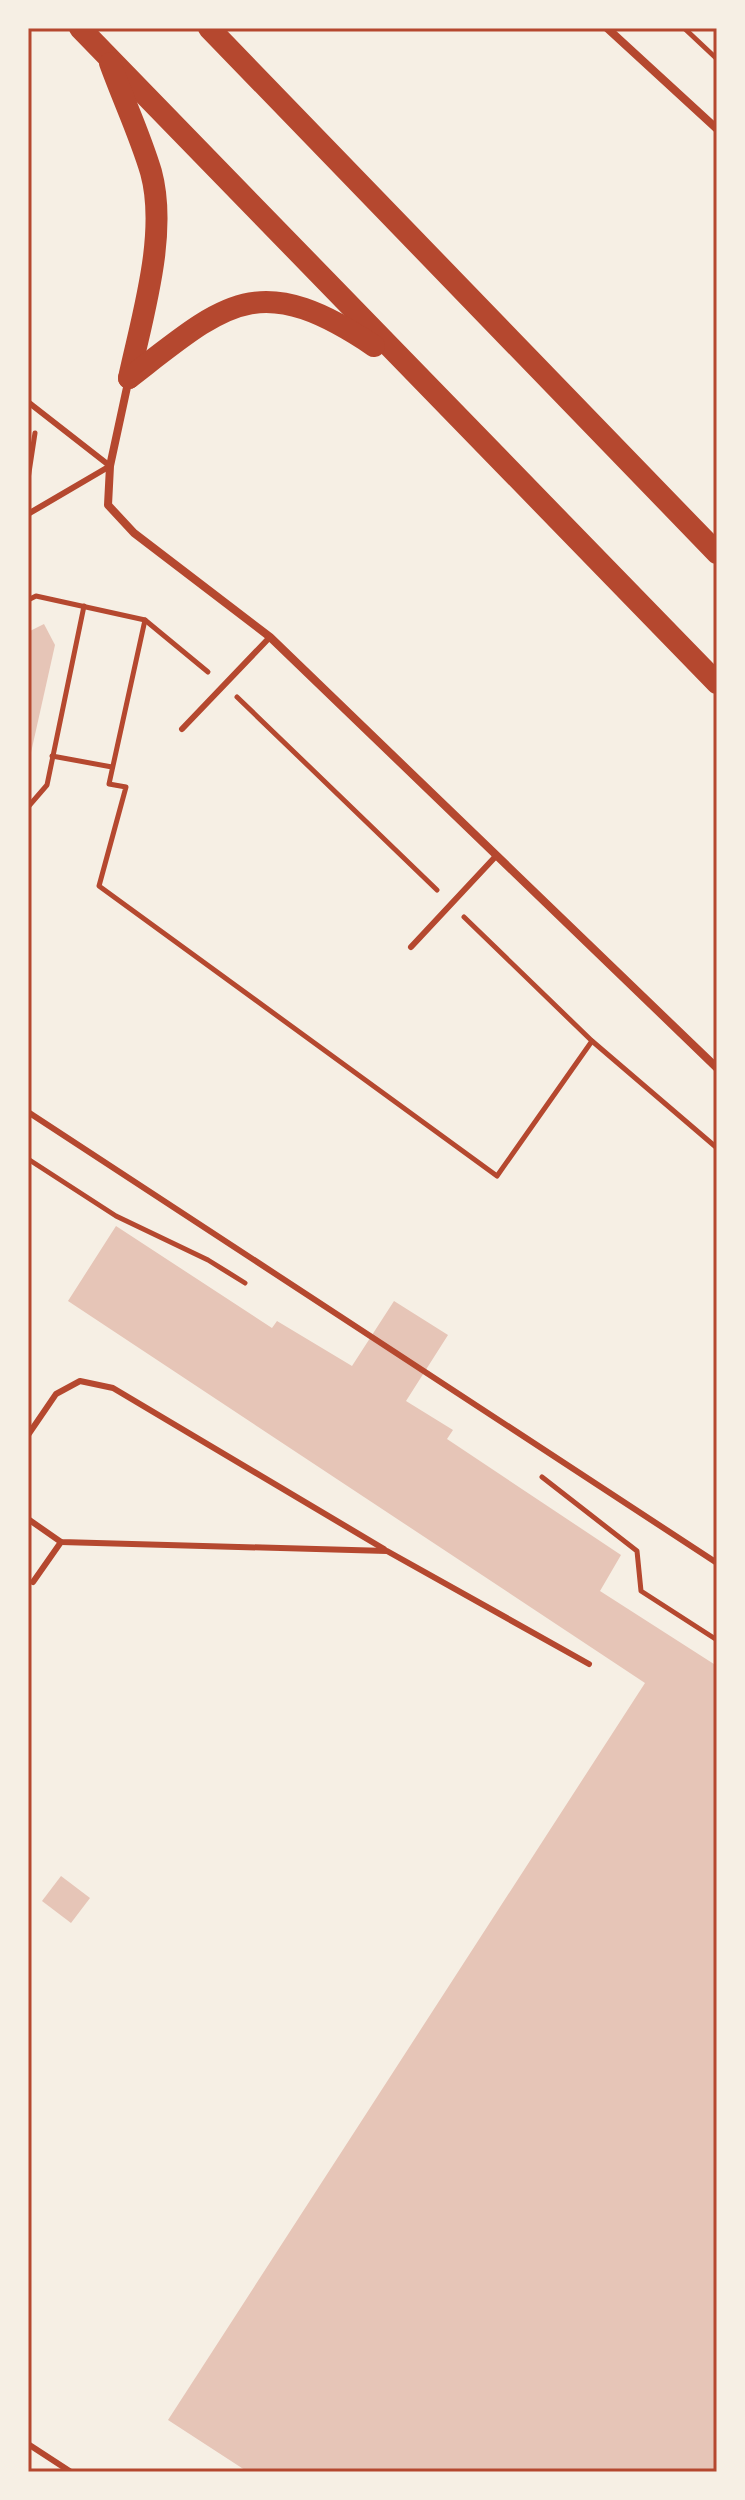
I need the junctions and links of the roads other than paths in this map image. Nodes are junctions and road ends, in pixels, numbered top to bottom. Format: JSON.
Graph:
{"nodes":[{"id":1,"x":80,"y":28,"type":"edge"},
{"id":2,"x":209,"y":28,"type":"edge"},
{"id":3,"x":607,"y":28,"type":"edge"},
{"id":4,"x":107,"y":55,"type":"junction"},
{"id":5,"x":717,"y":129,"type":"edge"},
{"id":6,"x":409,"y":370,"type":"junction"},
{"id":7,"x":129,"y":378,"type":"junction"},
{"id":8,"x":28,"y":396,"type":"edge"},
{"id":9,"x":29,"y":403,"type":"edge"},
{"id":10,"x":110,"y":466,"type":"junction"},
{"id":11,"x":28,"y":514,"type":"edge"},
{"id":12,"x":717,"y":553,"type":"edge"},
{"id":13,"x":270,"y":637,"type":"junction"},
{"id":14,"x":717,"y":683,"type":"edge"},
{"id":15,"x":182,"y":729,"type":"dead end"},
{"id":16,"x":496,"y":856,"type":"junction"},
{"id":17,"x":411,"y":947,"type":"dead end"},
{"id":18,"x":717,"y":1068,"type":"edge"},
{"id":19,"x":28,"y":1112,"type":"edge"},
{"id":20,"x":28,"y":1435,"type":"edge"},
{"id":21,"x":28,"y":1519,"type":"edge"},
{"id":22,"x":61,"y":1542,"type":"junction"},
{"id":23,"x":387,"y":1551,"type":"junction"},
{"id":24,"x":717,"y":1563,"type":"edge"},
{"id":25,"x":33,"y":1582,"type":"dead end"},
{"id":26,"x":589,"y":1664,"type":"dead end"},
{"id":27,"x":28,"y":2444,"type":"edge"},
{"id":28,"x":71,"y":2472,"type":"edge"}],
"edges":[{"from":1,"to":4,"type":"highway"},
{"from":2,"to":12,"type":"highway"},
{"from":3,"to":5,"type":"street"},
{"from":4,"to":6,"type":"highway"},
{"from":4,"to":7,"type":"highway"},
{"from":6,"to":7,"type":"highway"},
{"from":6,"to":14,"type":"highway"},
{"from":7,"to":10,"type":"street"},
{"from":8,"to":9,"type":"lane"},
{"from":9,"to":10,"type":"lane"},
{"from":10,"to":11,"type":"lane"},
{"from":10,"to":13,"type":"street"},
{"from":13,"to":15,"type":"lane"},
{"from":13,"to":16,"type":"street"},
{"from":16,"to":17,"type":"lane"},
{"from":16,"to":18,"type":"street"},
{"from":19,"to":24,"type":"lane"},
{"from":20,"to":23,"type":"lane"},
{"from":21,"to":22,"type":"lane"},
{"from":22,"to":23,"type":"lane"},
{"from":22,"to":25,"type":"lane"},
{"from":23,"to":26,"type":"lane"},
{"from":27,"to":28,"type":"lane"}]}
